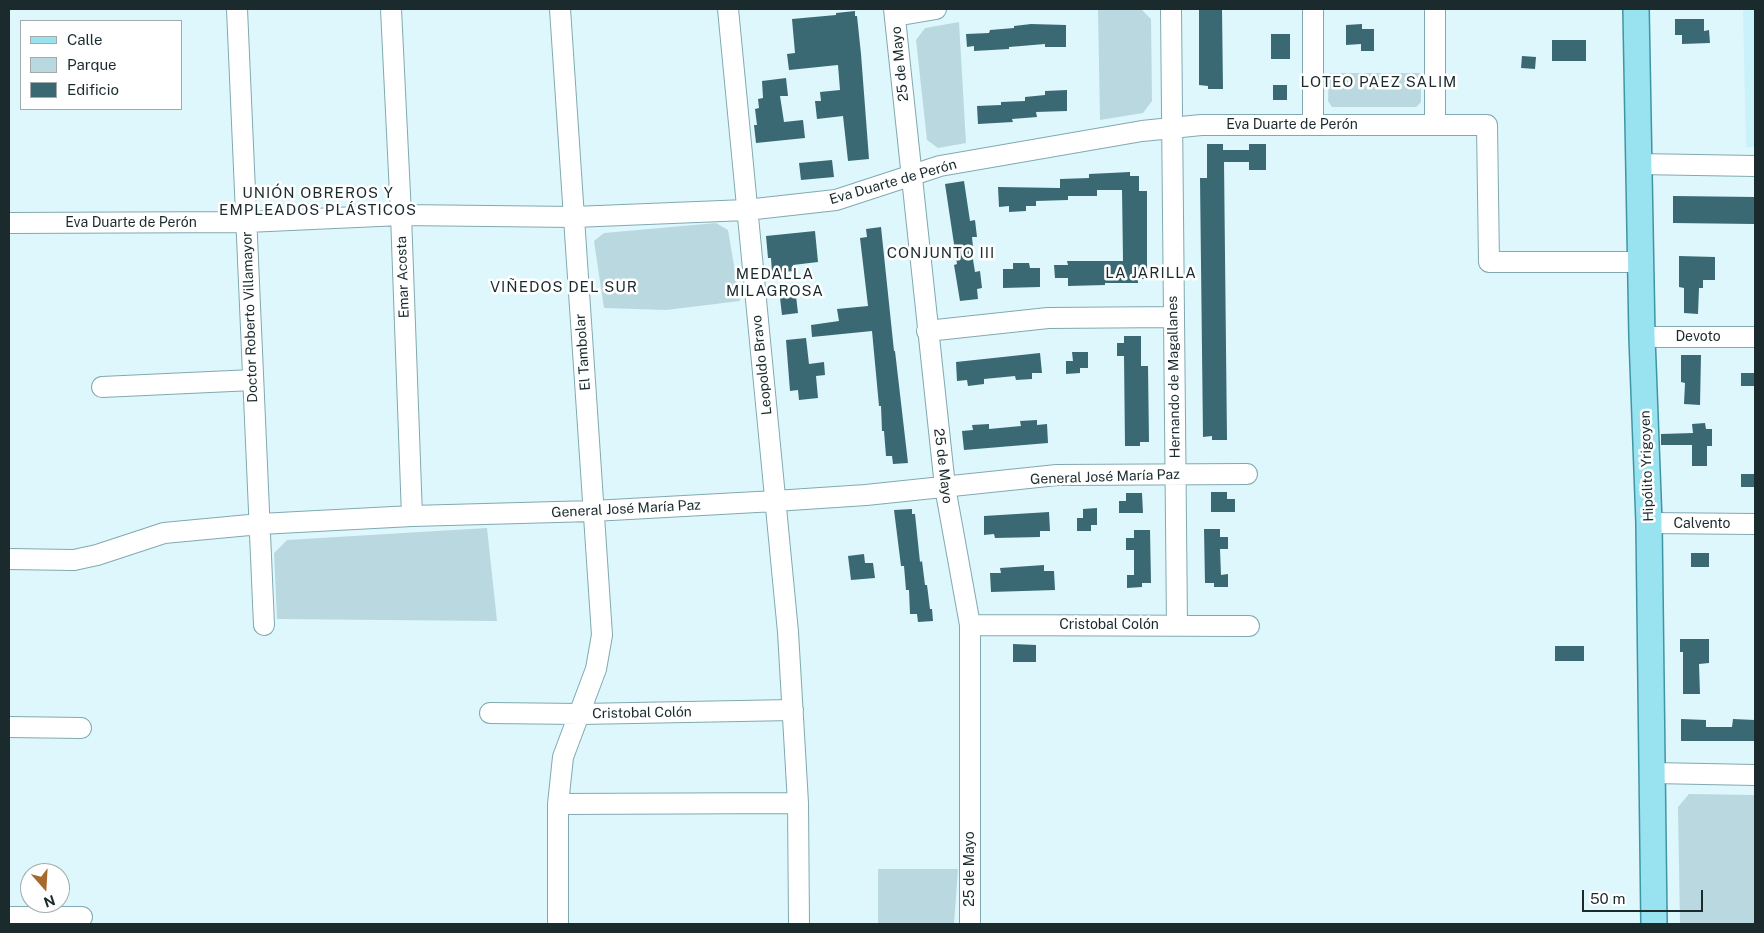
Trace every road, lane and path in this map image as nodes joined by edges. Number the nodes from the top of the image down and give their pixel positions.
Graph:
1 (238, 9) edge
2 (391, 9) edge
3 (560, 9) edge
4 (728, 9) edge
5 (936, 9) edge
6 (1171, 9) edge
7 (1313, 9) edge
8 (1435, 9) edge
9 (1636, 9) edge
10 (895, 12) edge
11 (1313, 125) junction
12 (1435, 125) junction
13 (1172, 128) junction
14 (1638, 164) junction
15 (1755, 166) edge
16 (911, 176) junction
17 (746, 210) junction
18 (401, 215) junction
19 (574, 217) junction
20 (247, 222) junction
21 (9, 223) edge
22 (1640, 262) junction
23 (1174, 317) junction
24 (927, 331) junction
25 (1642, 337) junction
26 (1755, 338) edge
27 (252, 380) junction
28 (102, 387) dead end
29 (1247, 474) dead end
30 (1175, 475) junction
31 (945, 487) junction
32 (775, 501) junction
33 (593, 511) junction
34 (412, 516) junction
35 (260, 524) junction
36 (1650, 524) junction
37 (1755, 524) edge
38 (9, 558) edge
39 (264, 625) dead end
40 (970, 625) junction
41 (1176, 625) junction
42 (1249, 626) dead end
43 (793, 710) junction
44 (490, 713) dead end
45 (580, 714) junction
46 (9, 727) edge
47 (81, 728) dead end
48 (1653, 773) junction
49 (1755, 775) edge
50 (798, 803) junction
51 (558, 804) junction
52 (9, 916) edge
53 (82, 917) dead end
54 (558, 924) edge
55 (799, 924) edge
56 (970, 924) edge
57 (1654, 924) edge

1 - 20 street, Doctor Roberto Villamayor
2 - 18 street, Emar Acosta
3 - 19 street, El Tambolar
4 - 17 street, Leopoldo Bravo
5 - 10 street
6 - 13 street, Hernando de Magallanes
7 - 11 street
8 - 12 street
9 - 14 main road, Hipólito Yrigoyen
10 - 16 street, 25 de Mayo
11 - 12 street, Eva Duarte de Perón
11 - 13 street, Eva Duarte de Perón
12 - 22 street, Eva Duarte de Perón
13 - 16 street, Eva Duarte de Perón
13 - 23 street, Hernando de Magallanes
14 - 15 street
14 - 22 main road, Hipólito Yrigoyen
16 - 17 street, Eva Duarte de Perón
16 - 24 street, 25 de Mayo
17 - 19 street, Eva Duarte de Perón
17 - 32 street, Leopoldo Bravo
18 - 19 street, Eva Duarte de Perón
18 - 20 street, Eva Duarte de Perón
18 - 34 street, Emar Acosta
19 - 33 street, El Tambolar
20 - 21 street, Eva Duarte de Perón
20 - 27 street, Doctor Roberto Villamayor
22 - 25 main road, Hipólito Yrigoyen
23 - 24 street
23 - 30 street, Hernando de Magallanes
24 - 31 street, 25 de Mayo
25 - 26 street, Devoto
25 - 36 main road, Hipólito Yrigoyen
27 - 28 street
27 - 35 street, Doctor Roberto Villamayor
29 - 30 street, General José María Paz
30 - 31 street, General José María Paz
30 - 41 street, Hernando de Magallanes
31 - 32 street, General José María Paz
31 - 40 street, 25 de Mayo
32 - 33 street, General José María Paz
32 - 43 street, Leopoldo Bravo
33 - 34 street, General José María Paz
33 - 45 street, El Tambolar
34 - 35 street, General José María Paz
35 - 38 street, General José María Paz
35 - 39 street, Doctor Roberto Villamayor
36 - 37 street, Calvento
36 - 48 main road, Hipólito Yrigoyen
40 - 41 street, Cristobal Colón
40 - 56 street, 25 de Mayo
41 - 42 street, Cristobal Colón
43 - 45 street, Cristobal Colón
43 - 50 street, Leopoldo Bravo
44 - 45 street, Cristobal Colón
45 - 51 street, El Tambolar
46 - 47 street
48 - 49 street
48 - 57 main road, Hipólito Yrigoyen
50 - 51 street
50 - 55 street, Leopoldo Bravo
51 - 54 street, El Tambolar
52 - 53 street

